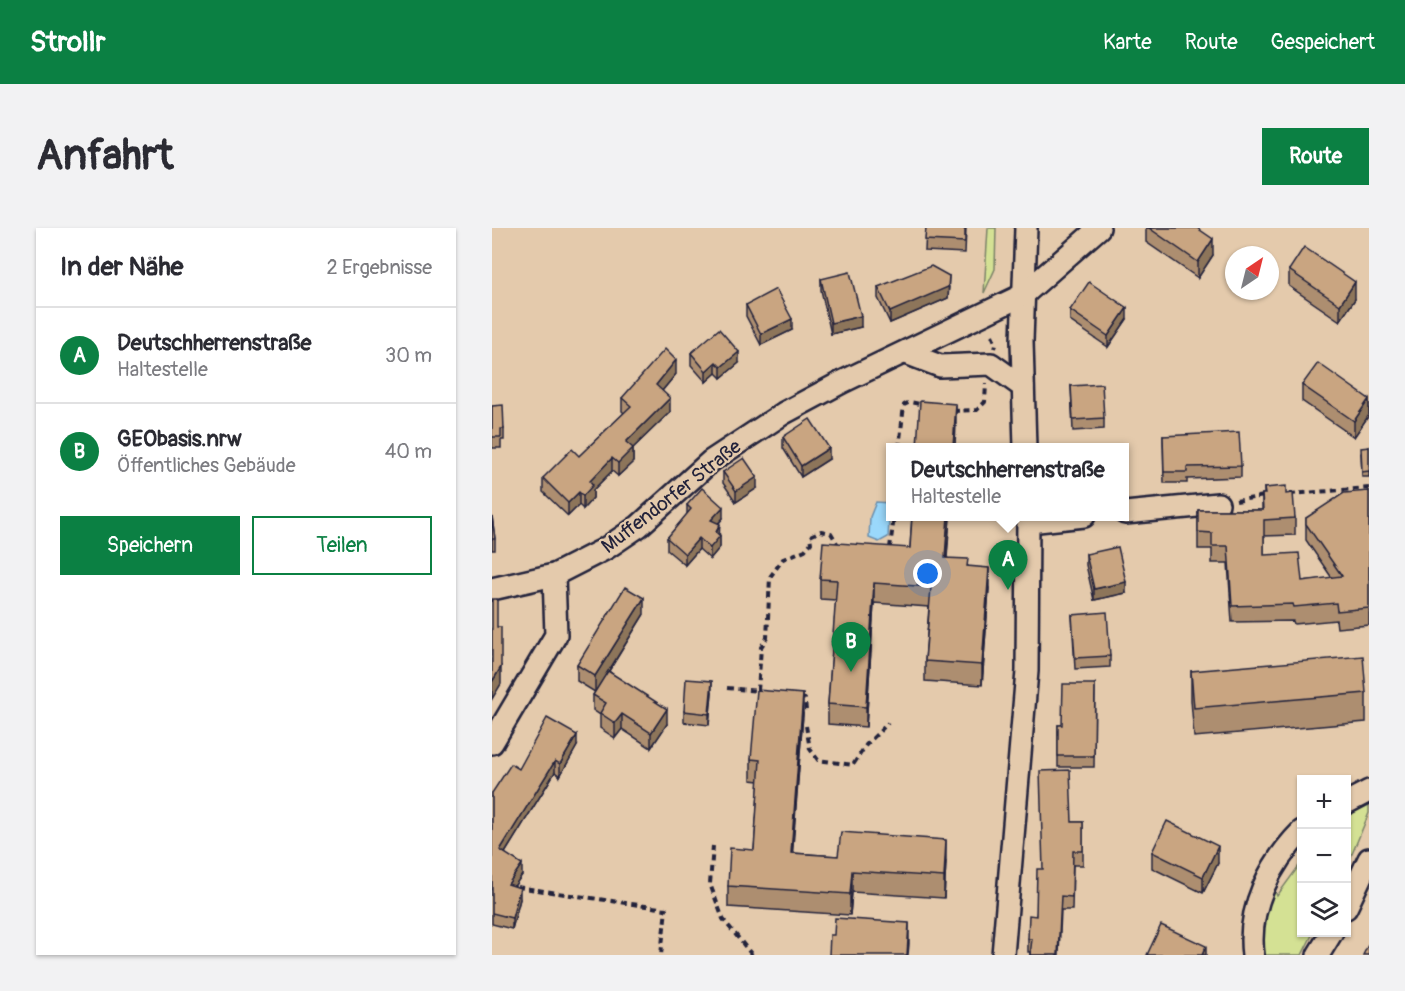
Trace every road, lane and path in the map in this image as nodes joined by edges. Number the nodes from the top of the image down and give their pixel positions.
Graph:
1 (1026, 228) edge
2 (1100, 228) edge
3 (1023, 295) junction
4 (906, 353) junction
5 (987, 376) dead end
6 (1023, 387) junction
7 (932, 407) edge
8 (951, 411) edge
9 (899, 443) edge
10 (1025, 443) edge
11 (1369, 489) edge
12 (1286, 495) edge
13 (1274, 496) edge
14 (1218, 504) joint
15 (1129, 513) edge
16 (893, 521) edge
17 (1028, 521) edge
18 (840, 547) edge
19 (881, 549) edge
20 (554, 575) junction
21 (492, 589) edge
22 (727, 688) dead end
23 (758, 691) junction
24 (769, 693) edge
25 (792, 695) edge
26 (806, 711) dead end
27 (888, 723) dead end
28 (806, 726) dead end
29 (492, 743) edge
30 (1369, 791) edge
31 (1351, 801) edge
32 (1297, 837) edge
33 (713, 846) dead end
34 (1369, 859) edge
35 (515, 887) edge
36 (1351, 899) edge
37 (1329, 937) edge
38 (661, 955) edge
39 (752, 955) edge
40 (1003, 955) edge
41 (1253, 955) edge
42 (1318, 955) edge

1 - 3 street
2 - 3 street, Muffendorfer Straße
3 - 4 street, Muffendorfer Straße
3 - 6 street
4 - 6 street
4 - 20 street, Muffendorfer Straße
5 - 8 path
6 - 10 street
7 - 9 path
11 - 12 path
13 - 14 path
14 - 15 street
16 - 19 path
17 - 40 street
18 - 23 path
20 - 21 street, Muffendorfer Straße
20 - 29 street
22 - 23 path
23 - 24 path
25 - 26 path
27 - 28 path
30 - 31 street
32 - 41 street
33 - 39 path
34 - 36 street
35 - 38 path
37 - 42 street

